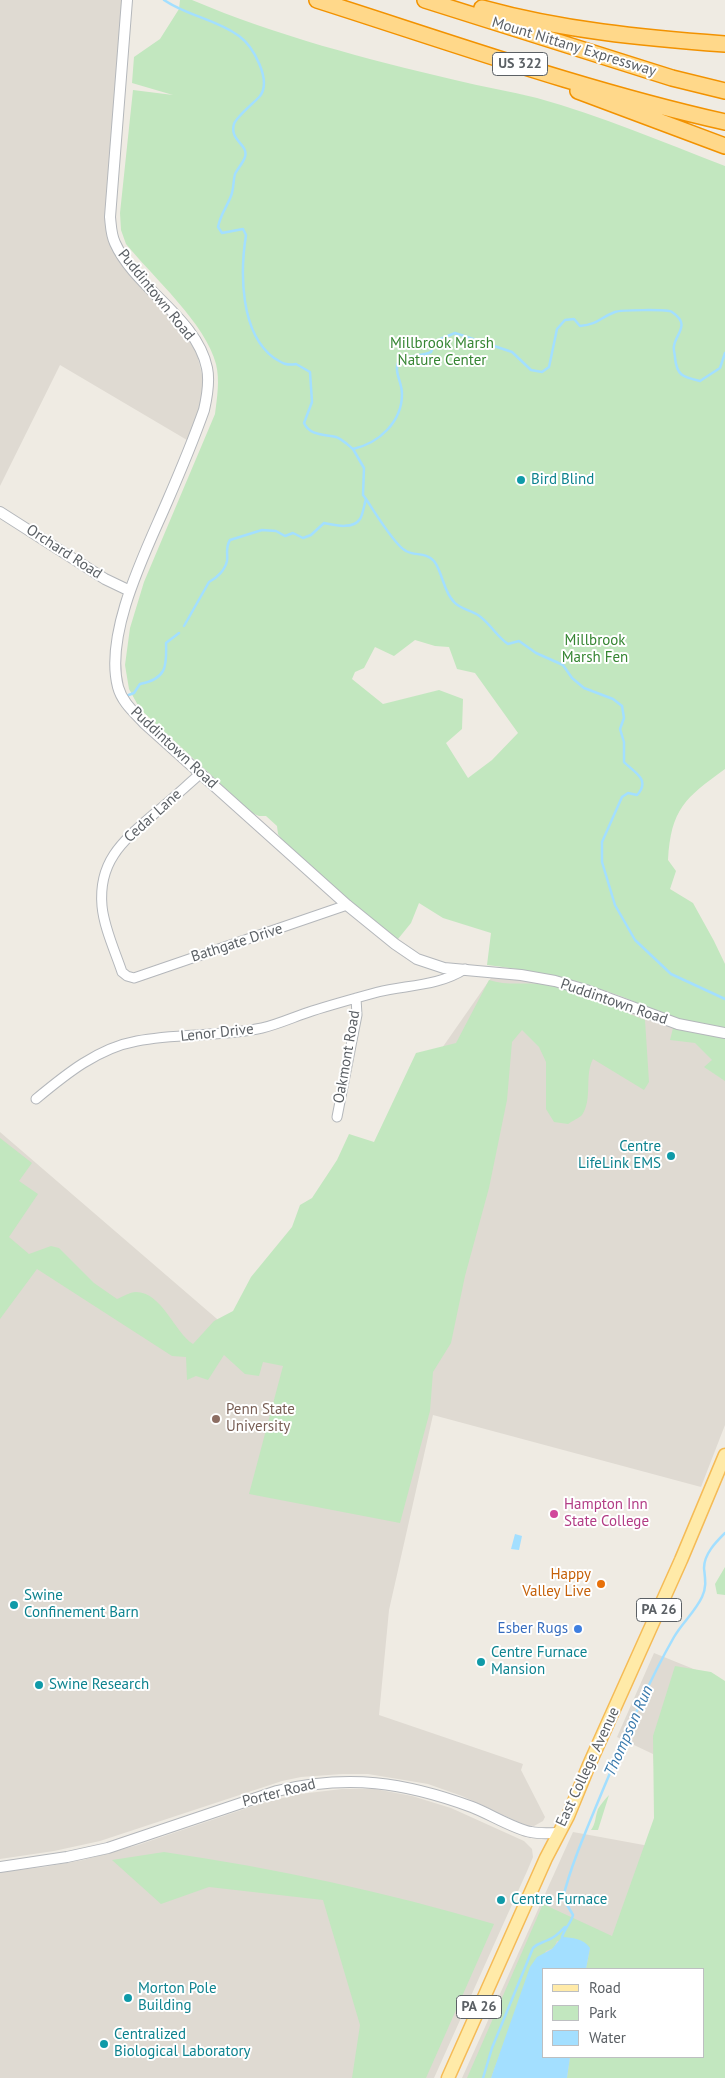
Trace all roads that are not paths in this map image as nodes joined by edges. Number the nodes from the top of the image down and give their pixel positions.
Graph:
1 (127, 0) edge
2 (317, 0) edge
3 (424, 0) edge
4 (454, 0) edge
5 (370, 17) junction
6 (725, 44) edge
7 (725, 91) edge
8 (725, 122) edge
9 (725, 146) edge
10 (0, 512) edge
11 (130, 591) junction
12 (200, 774) junction
13 (347, 905) junction
14 (465, 969) junction
15 (127, 976) joint
16 (356, 998) junction
17 (725, 1033) edge
18 (36, 1099) dead end
19 (337, 1117) dead end
20 (725, 1455) edge
21 (558, 1833) junction
22 (0, 1867) edge
23 (448, 2078) edge

1 - 11 street, Puddintown Road
2 - 5 highway, Mount Nittany Expressway / US 322
3 - 7 highway, Mount Nittany Expressway / US 322
4 - 6 highway
5 - 8 highway, Mount Nittany Expressway / US 322
5 - 9 highway
10 - 11 street, Orchard Road
11 - 12 street, Puddintown Road
12 - 13 street, Puddintown Road
12 - 15 street, Cedar Lane
13 - 14 street, Puddintown Road
13 - 15 street, Bathgate Drive
14 - 16 street, Lenor Drive
14 - 17 street, Puddintown Road
16 - 18 street, Lenor Drive
16 - 19 street, Oakmont Road
20 - 21 main road, East College Avenue / PA 26
21 - 22 street, Porter Road
21 - 23 main road, East College Avenue / PA 26

